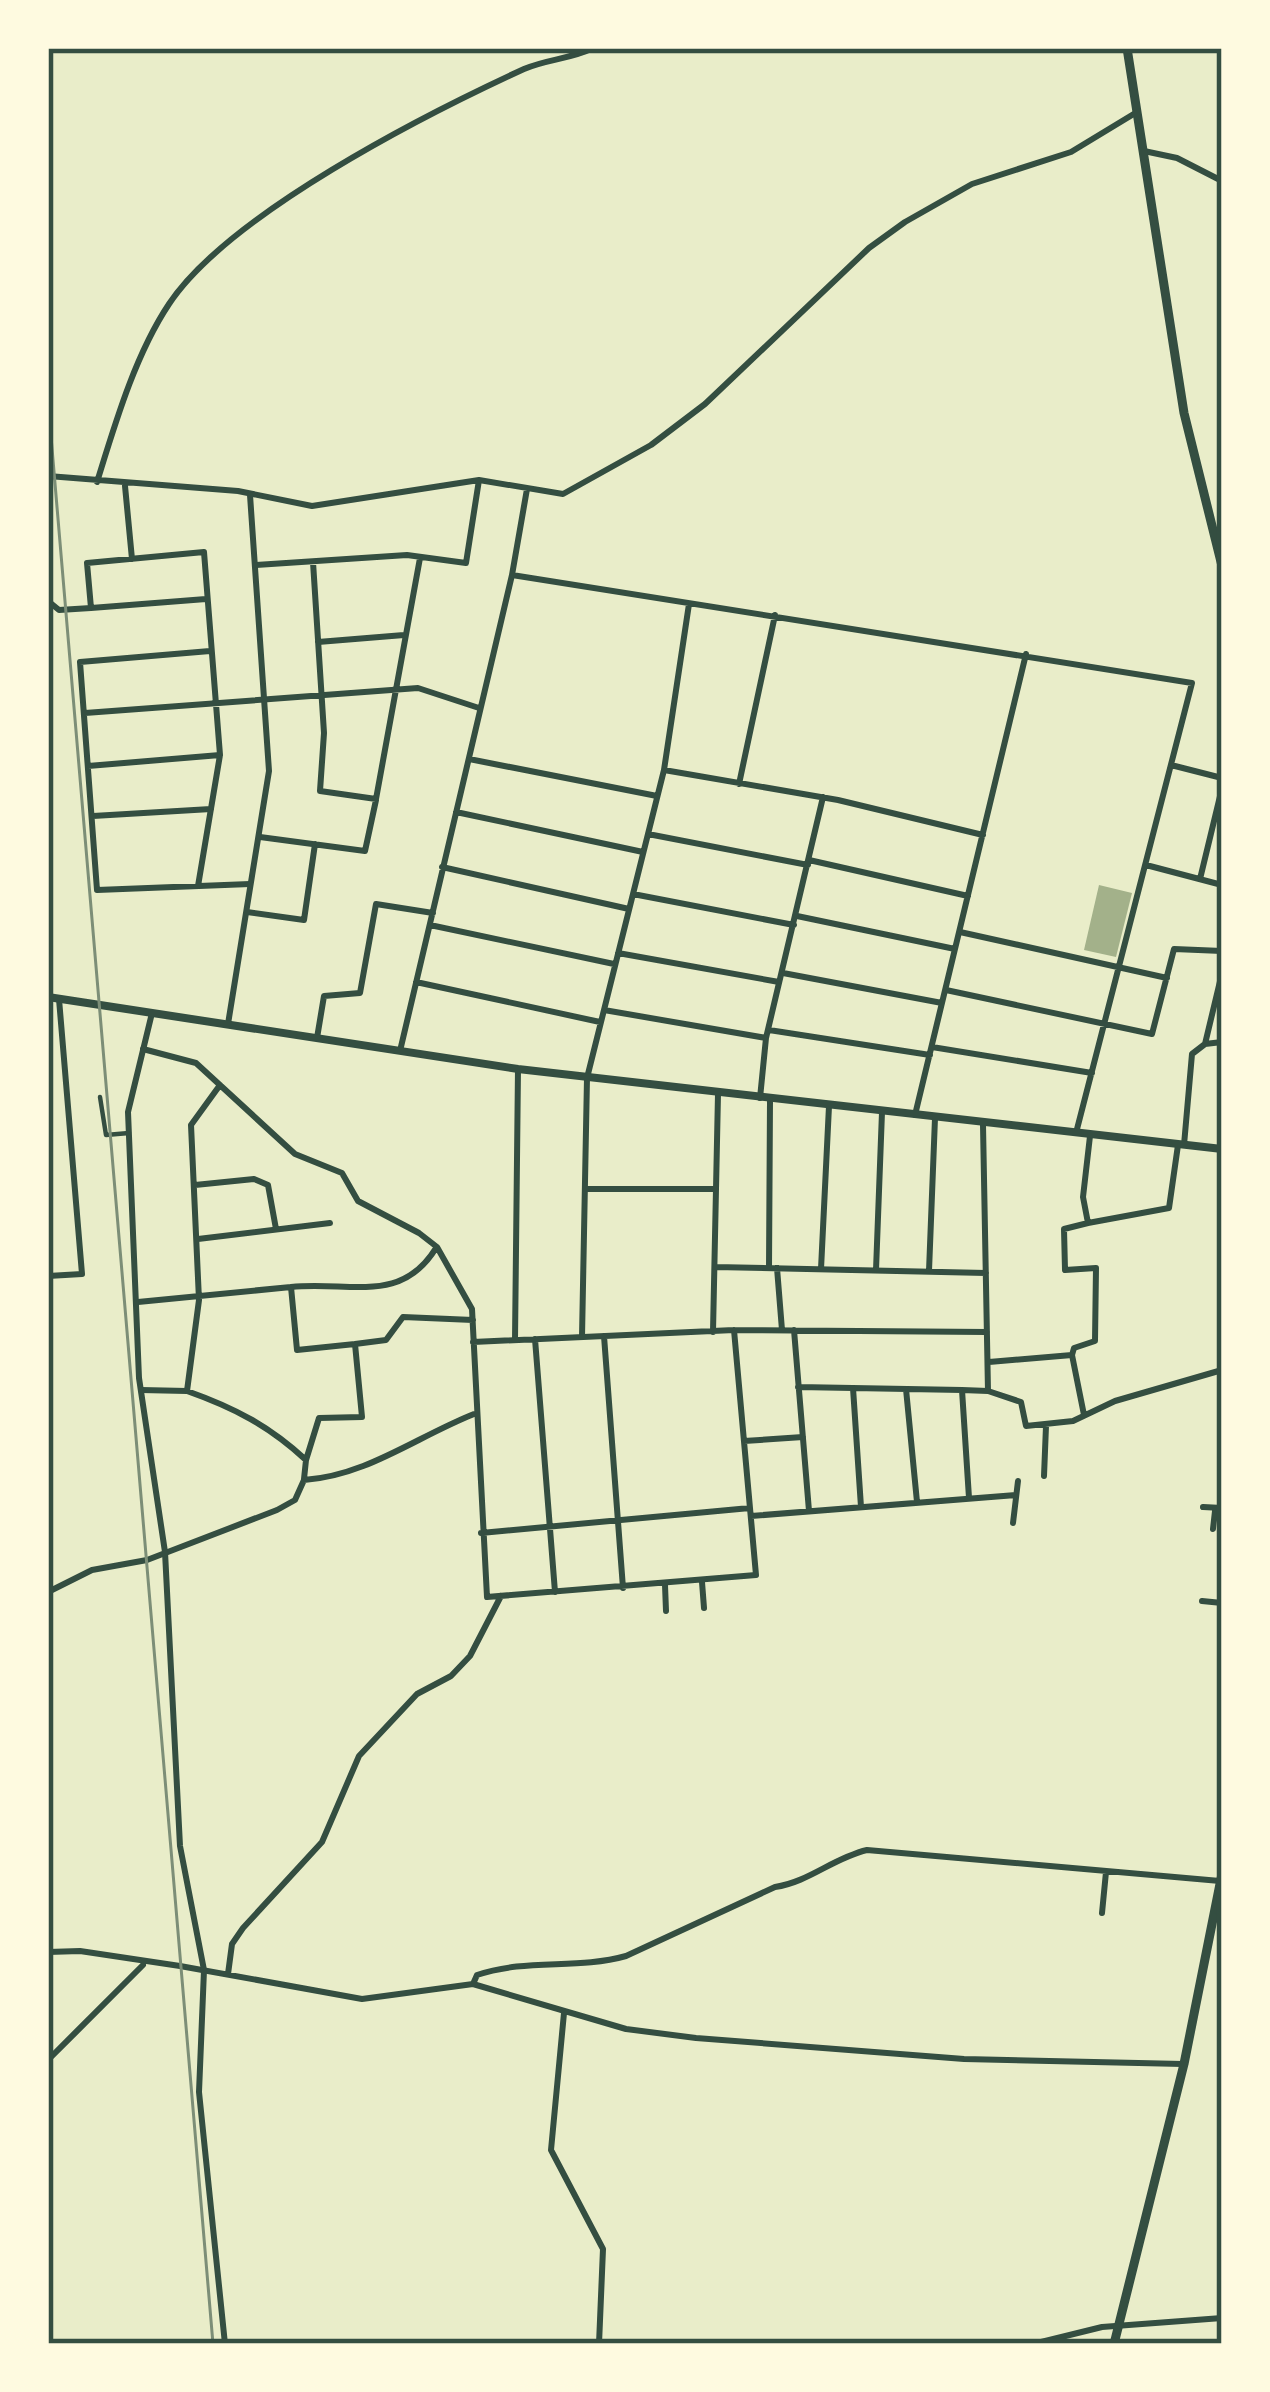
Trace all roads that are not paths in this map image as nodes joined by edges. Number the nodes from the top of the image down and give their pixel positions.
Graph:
1 (593, 48) edge
2 (1127, 48) edge
3 (1137, 112) junction
4 (1144, 151) junction
5 (1222, 181) edge
6 (48, 476) edge
7 (478, 480) junction
8 (98, 482) junction
9 (125, 486) junction
10 (527, 489) junction
11 (250, 495) junction
12 (420, 558) junction
13 (132, 559) junction
14 (313, 562) junction
15 (256, 565) junction
16 (1222, 566) edge
17 (512, 575) junction
18 (206, 599) junction
19 (48, 601) edge
20 (689, 604) junction
21 (92, 608) junction
22 (775, 615) junction
23 (404, 634) junction
24 (318, 642) junction
25 (210, 651) junction
26 (1026, 654) junction
27 (394, 690) junction
28 (322, 696) junction
29 (266, 700) junction
30 (215, 704) junction
31 (479, 708) junction
32 (84, 713) junction
33 (220, 755) junction
34 (469, 759) junction
35 (1172, 765) junction
36 (88, 766) junction
37 (664, 770) junction
38 (1222, 778) edge
39 (739, 784) junction
40 (1222, 788) edge
41 (657, 796) junction
42 (823, 797) junction
43 (376, 799) junction
44 (212, 808) junction
45 (456, 812) junction
46 (93, 816) junction
47 (648, 834) junction
48 (982, 835) junction
49 (260, 837) junction
50 (315, 844) junction
51 (643, 852) junction
52 (809, 863) junction
53 (1146, 866) junction
54 (442, 867) junction
55 (1200, 879) junction
56 (250, 884) junction
57 (1222, 885) edge
58 (198, 886) junction
59 (633, 894) junction
60 (968, 896) junction
61 (629, 909) junction
62 (247, 912) junction
63 (433, 913) junction
64 (796, 921) junction
65 (430, 925) junction
66 (960, 932) junction
67 (956, 949) junction
68 (1222, 951) edge
69 (618, 953) junction
70 (615, 964) junction
71 (1118, 966) junction
72 (1222, 973) edge
73 (782, 978) junction
74 (1167, 978) junction
75 (416, 982) junction
76 (946, 989) junction
77 (54, 998) edge
78 (942, 1003) junction
79 (604, 1010) junction
80 (152, 1013) junction
81 (601, 1022) junction
82 (1106, 1022) junction
83 (228, 1024) junction
84 (768, 1034) junction
85 (317, 1038) junction
86 (1222, 1042) edge
87 (1205, 1044) junction
88 (143, 1049) junction
89 (400, 1051) junction
90 (931, 1051) junction
91 (518, 1070) junction
92 (1092, 1073) junction
93 (587, 1078) junction
94 (220, 1085) junction
95 (718, 1094) junction
96 (100, 1097) dead end
97 (765, 1099) junction
98 (829, 1106) junction
99 (882, 1112) junction
100 (915, 1115) junction
101 (935, 1118) junction
102 (982, 1125) junction
103 (128, 1133) junction
104 (1075, 1135) junction
105 (1090, 1136) junction
106 (1181, 1145) junction
107 (1222, 1149) edge
108 (195, 1185) junction
109 (586, 1189) junction
110 (716, 1189) junction
111 (330, 1223) dead end
112 (1088, 1223) junction
113 (276, 1228) junction
114 (1064, 1229) junction
115 (1053, 1230) dead end
116 (198, 1239) junction
117 (437, 1247) junction
118 (715, 1267) junction
119 (773, 1268) junction
120 (821, 1269) junction
121 (876, 1270) junction
122 (929, 1272) junction
123 (986, 1273) junction
124 (48, 1276) edge
125 (291, 1287) junction
126 (199, 1296) junction
127 (139, 1302) junction
128 (473, 1320) junction
129 (734, 1330) junction
130 (782, 1330) junction
131 (794, 1330) junction
132 (713, 1331) junction
133 (987, 1332) junction
134 (604, 1336) junction
135 (582, 1337) junction
136 (535, 1339) junction
137 (515, 1340) junction
138 (472, 1342) junction
139 (355, 1344) junction
140 (1072, 1355) junction
141 (989, 1363) junction
142 (1222, 1370) edge
143 (798, 1387) junction
144 (853, 1388) junction
145 (907, 1389) junction
146 (141, 1390) junction
147 (962, 1390) junction
148 (188, 1391) junction
149 (988, 1391) junction
150 (474, 1414) junction
151 (1084, 1415) junction
152 (1046, 1426) junction
153 (802, 1437) junction
154 (744, 1441) junction
155 (306, 1460) junction
156 (1044, 1476) dead end
157 (304, 1480) junction
158 (1018, 1481) dead end
159 (1016, 1495) junction
160 (969, 1498) junction
161 (916, 1502) junction
162 (861, 1507) junction
163 (1203, 1507) dead end
164 (1218, 1509) edge
165 (809, 1511) junction
166 (750, 1512) junction
167 (618, 1521) junction
168 (1013, 1523) dead end
169 (550, 1527) junction
170 (1213, 1529) dead end
171 (482, 1533) junction
172 (165, 1552) junction
173 (702, 1580) junction
174 (665, 1585) junction
175 (623, 1588) junction
176 (48, 1592) edge
177 (555, 1592) junction
178 (501, 1596) junction
179 (1202, 1601) dead end
180 (1222, 1603) edge
181 (704, 1608) dead end
182 (666, 1611) dead end
183 (1106, 1872) junction
184 (1221, 1877) edge
185 (1102, 1913) dead end
186 (48, 1952) edge
187 (145, 1963) junction
188 (203, 1970) junction
189 (228, 1974) junction
190 (473, 1984) junction
191 (564, 2013) junction
192 (48, 2060) edge
193 (1184, 2064) junction
194 (1222, 2318) edge
195 (1117, 2327) junction
196 (225, 2344) edge
197 (599, 2344) edge
198 (1033, 2344) edge
199 (1114, 2344) edge

1 - 8 street
2 - 3 highway
3 - 4 highway
3 - 10 street
4 - 5 street
4 - 16 highway
6 - 8 street
7 - 10 street
7 - 11 street
7 - 12 street
8 - 9 street
9 - 11 street
9 - 13 street
10 - 17 street
11 - 15 street
12 - 14 street
12 - 23 street
13 - 18 street
13 - 21 street
14 - 15 street
14 - 24 street
15 - 29 street
17 - 20 street
17 - 31 street
18 - 21 street
18 - 25 street
19 - 21 street
20 - 22 street
20 - 37 street
22 - 26 street
22 - 39 street
23 - 24 street
23 - 27 street
24 - 28 street
25 - 30 street
25 - 32 street
26 - 35 street
26 - 48 street
27 - 28 street
27 - 31 street
27 - 43 street
28 - 29 street
28 - 43 street
29 - 30 street
29 - 49 street
30 - 32 street
30 - 33 street
31 - 34 street
32 - 36 street
33 - 36 street
33 - 44 street
34 - 41 street
34 - 45 street
35 - 38 street
35 - 53 street
36 - 46 street
37 - 39 street
37 - 41 street
39 - 42 street
40 - 55 street
41 - 47 street
42 - 48 street
42 - 52 street
43 - 50 street
44 - 46 street
44 - 58 street
45 - 51 street
45 - 54 street
46 - 58 street
47 - 51 street
47 - 52 street
48 - 60 street
49 - 50 street
49 - 56 street
50 - 62 street
51 - 59 street
52 - 60 street
52 - 64 street
53 - 55 street
53 - 71 street
54 - 61 street
54 - 63 street
55 - 57 street
56 - 58 street
56 - 62 street
59 - 61 street
59 - 64 street
60 - 66 street
61 - 69 street
62 - 83 street
63 - 65 street
63 - 85 street
64 - 67 street
64 - 73 street
65 - 70 street
65 - 75 street
66 - 67 street
66 - 71 street
67 - 76 street
68 - 74 street
69 - 70 street
69 - 73 street
70 - 79 street
71 - 74 street
71 - 82 street
72 - 87 street
73 - 78 street
73 - 84 street
74 - 82 street
75 - 81 street
75 - 89 street
76 - 78 street
76 - 82 street
77 - 80 main road
77 - 124 street
78 - 90 street
79 - 81 street
79 - 84 street
80 - 83 main road
80 - 88 street
81 - 93 street
82 - 92 street
83 - 85 main road
84 - 90 street
84 - 97 street
85 - 89 main road
86 - 87 street
87 - 106 street
88 - 94 street
88 - 103 street
89 - 91 main road
90 - 92 street
90 - 100 street
91 - 93 main road
91 - 137 street
92 - 104 street
93 - 95 main road
93 - 109 street
94 - 108 street
94 - 117 street
95 - 97 main road
95 - 110 street
96 - 103 street
97 - 98 main road
97 - 119 street
98 - 99 main road
98 - 120 street
99 - 100 main road
99 - 121 street
100 - 101 main road
101 - 102 main road
101 - 122 street
102 - 104 main road
102 - 123 street
103 - 127 street
104 - 105 main road
105 - 106 main road
105 - 112 street
106 - 107 main road
106 - 112 street
108 - 113 street
108 - 116 street
109 - 110 street
109 - 135 street
110 - 118 street
111 - 113 street
112 - 114 street
113 - 116 street
114 - 115 street
114 - 140 street
116 - 126 street
117 - 125 street
117 - 128 street
118 - 119 street
118 - 132 street
119 - 120 street
119 - 130 street
120 - 121 street
121 - 122 street
122 - 123 street
123 - 133 street
125 - 126 street
125 - 139 street
126 - 127 street
126 - 148 street
127 - 146 street
128 - 138 street
128 - 139 street
129 - 130 street
129 - 132 street
129 - 154 street
130 - 131 street
131 - 133 street
131 - 143 street
132 - 134 street
133 - 141 street
134 - 135 street
134 - 167 street
135 - 136 street
136 - 137 street
136 - 169 street
137 - 138 street
138 - 150 street
139 - 155 street
140 - 141 street
140 - 151 street
141 - 149 street
142 - 151 street
143 - 144 street
143 - 153 street
144 - 145 street
144 - 162 street
145 - 147 street
145 - 161 street
146 - 148 street
146 - 172 street
147 - 149 street
147 - 160 street
148 - 155 street
149 - 152 street
150 - 157 street
150 - 171 street
151 - 152 street
152 - 156 street
153 - 154 street
153 - 165 street
154 - 166 street
155 - 157 street
157 - 172 street
158 - 159 street
159 - 160 street
159 - 168 street
160 - 161 street
161 - 162 street
162 - 165 street
163 - 164 street
164 - 170 street
165 - 166 street
166 - 167 street
166 - 173 street
167 - 169 street
167 - 175 street
169 - 171 street
169 - 177 street
171 - 178 street
172 - 176 street
172 - 188 street
173 - 174 street
173 - 181 street
174 - 175 street
174 - 182 street
175 - 177 street
177 - 178 street
178 - 189 street
179 - 180 street
183 - 184 street
183 - 185 street
183 - 190 street
184 - 193 highway
186 - 187 street
187 - 188 street
187 - 192 street
188 - 189 street
188 - 196 street
189 - 190 street
190 - 191 street
191 - 193 street
191 - 197 street
193 - 195 highway
194 - 195 street
195 - 198 street
195 - 199 highway

